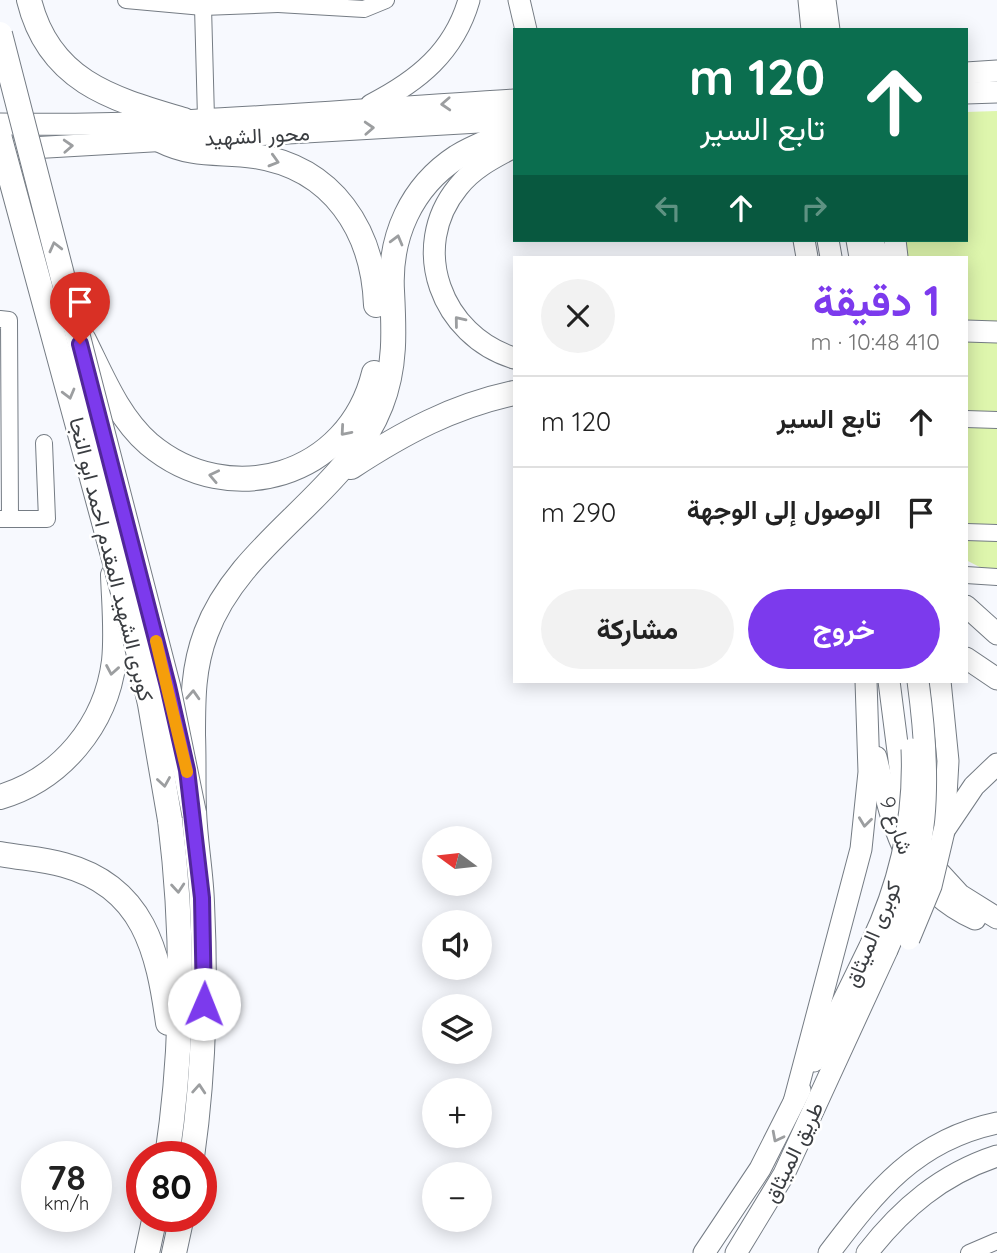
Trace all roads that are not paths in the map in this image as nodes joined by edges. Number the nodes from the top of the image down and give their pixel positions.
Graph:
1 (29, 0) edge
2 (126, 0) edge
3 (386, 0) edge
4 (469, 0) edge
5 (519, 0) edge
6 (813, 0) edge
7 (278, 2) edge
8 (366, 5) edge
9 (203, 7) junction
10 (526, 28) edge
11 (812, 28) edge
12 (828, 28) edge
13 (0, 34) edge
14 (997, 71) edge
15 (968, 86) edge
16 (997, 92) edge
17 (997, 99) edge
18 (513, 100) edge
19 (363, 109) junction
20 (195, 119) junction
21 (513, 120) edge
22 (0, 124) edge
23 (513, 131) edge
24 (0, 139) edge
25 (159, 140) junction
26 (513, 148) edge
27 (0, 150) edge
28 (73, 318) junction
29 (0, 319) edge
30 (968, 331) edge
31 (997, 332) edge
32 (513, 358) edge
33 (513, 393) edge
34 (968, 419) edge
35 (997, 420) edge
36 (44, 443) dead end
37 (324, 485) junction
38 (5, 519) edge
39 (968, 532) edge
40 (997, 533) edge
41 (113, 554) junction
42 (968, 575) edge
43 (997, 577) edge
44 (968, 608) edge
45 (997, 634) edge
46 (968, 659) edge
47 (997, 678) edge
48 (866, 683) edge
49 (889, 683) edge
50 (903, 683) edge
51 (918, 683) edge
52 (940, 683) edge
53 (867, 721) junction
54 (997, 764) edge
55 (0, 797) edge
56 (182, 816) junction
57 (944, 831) junction
58 (0, 854) edge
59 (997, 918) edge
60 (997, 928) edge
61 (879, 947) junction
62 (843, 1046) junction
63 (176, 1082) junction
64 (794, 1102) junction
65 (997, 1123) edge
66 (169, 1141) edge
67 (194, 1141) edge
68 (997, 1156) edge
69 (760, 1169) joint
70 (152, 1232) edge
71 (179, 1232) edge
72 (997, 1241) edge
73 (147, 1253) edge
74 (174, 1253) edge
75 (704, 1253) edge
76 (736, 1253) edge
77 (829, 1253) edge
78 (867, 1253) edge
79 (970, 1253) edge

1 - 20 highway
2 - 9 street
3 - 8 street
4 - 19 main road
5 - 10 main road
6 - 11 main road
6 - 12 main road
7 - 8 street
7 - 9 street
9 - 20 street
28 -> 13 highway, كوبرى الشهيد المقدم احمد ابو النجا, bridge
14 - 15 main road
15 - 16 main road
15 - 17 main road
18 -> 19 main road, محور الشهيد
19 - 20 main road, محور الشهيد
20 - 22 main road, محور الشهيد
25 -> 21 main road, محور الشهيد
37 -> 23 highway
24 -> 41 highway, كوبرى الشهيد المقدم احمد ابو النجا, bridge
27 -> 25 main road, محور الشهيد
25 -> 28 highway, bridge
32 -> 26 main road
28 - 56 highway, كوبرى الشهيد المقدم احمد ابو النجا, bridge
29 - 38 street
30 - 31 main road
33 - 37 highway
34 - 35 street
36 - 38 street
56 -> 37 highway
39 - 40 street
41 -> 55 highway, bridge
41 -> 56 highway, كوبرى الشهيد المقدم احمد ابو النجا, bridge
42 - 43 street
44 - 45 main road
46 - 47 main road
48 - 53 main road
49 - 59 main road
50 - 61 main road, كوبرى الميثاق, bridge
51 - 61 main road, كوبرى الميثاق, bridge
52 - 57 main road
53 - 60 main road, شارع 9
53 -> 64 main road
54 - 57 main road
56 -> 63 highway
67 -> 56 highway
57 - 62 main road, bridge
58 - 63 highway
61 - 62 main road, كوبرى الميثاق
61 - 64 main road, كوبرى الميثاق
62 - 76 main road, طريق الميثاق
63 - 66 highway
64 -> 69 main road, كوبرى الميثاق
65 - 77 main road
68 - 78 main road
69 - 75 main road, طريق الميثاق
70 - 73 highway
71 - 74 highway
72 - 79 street

